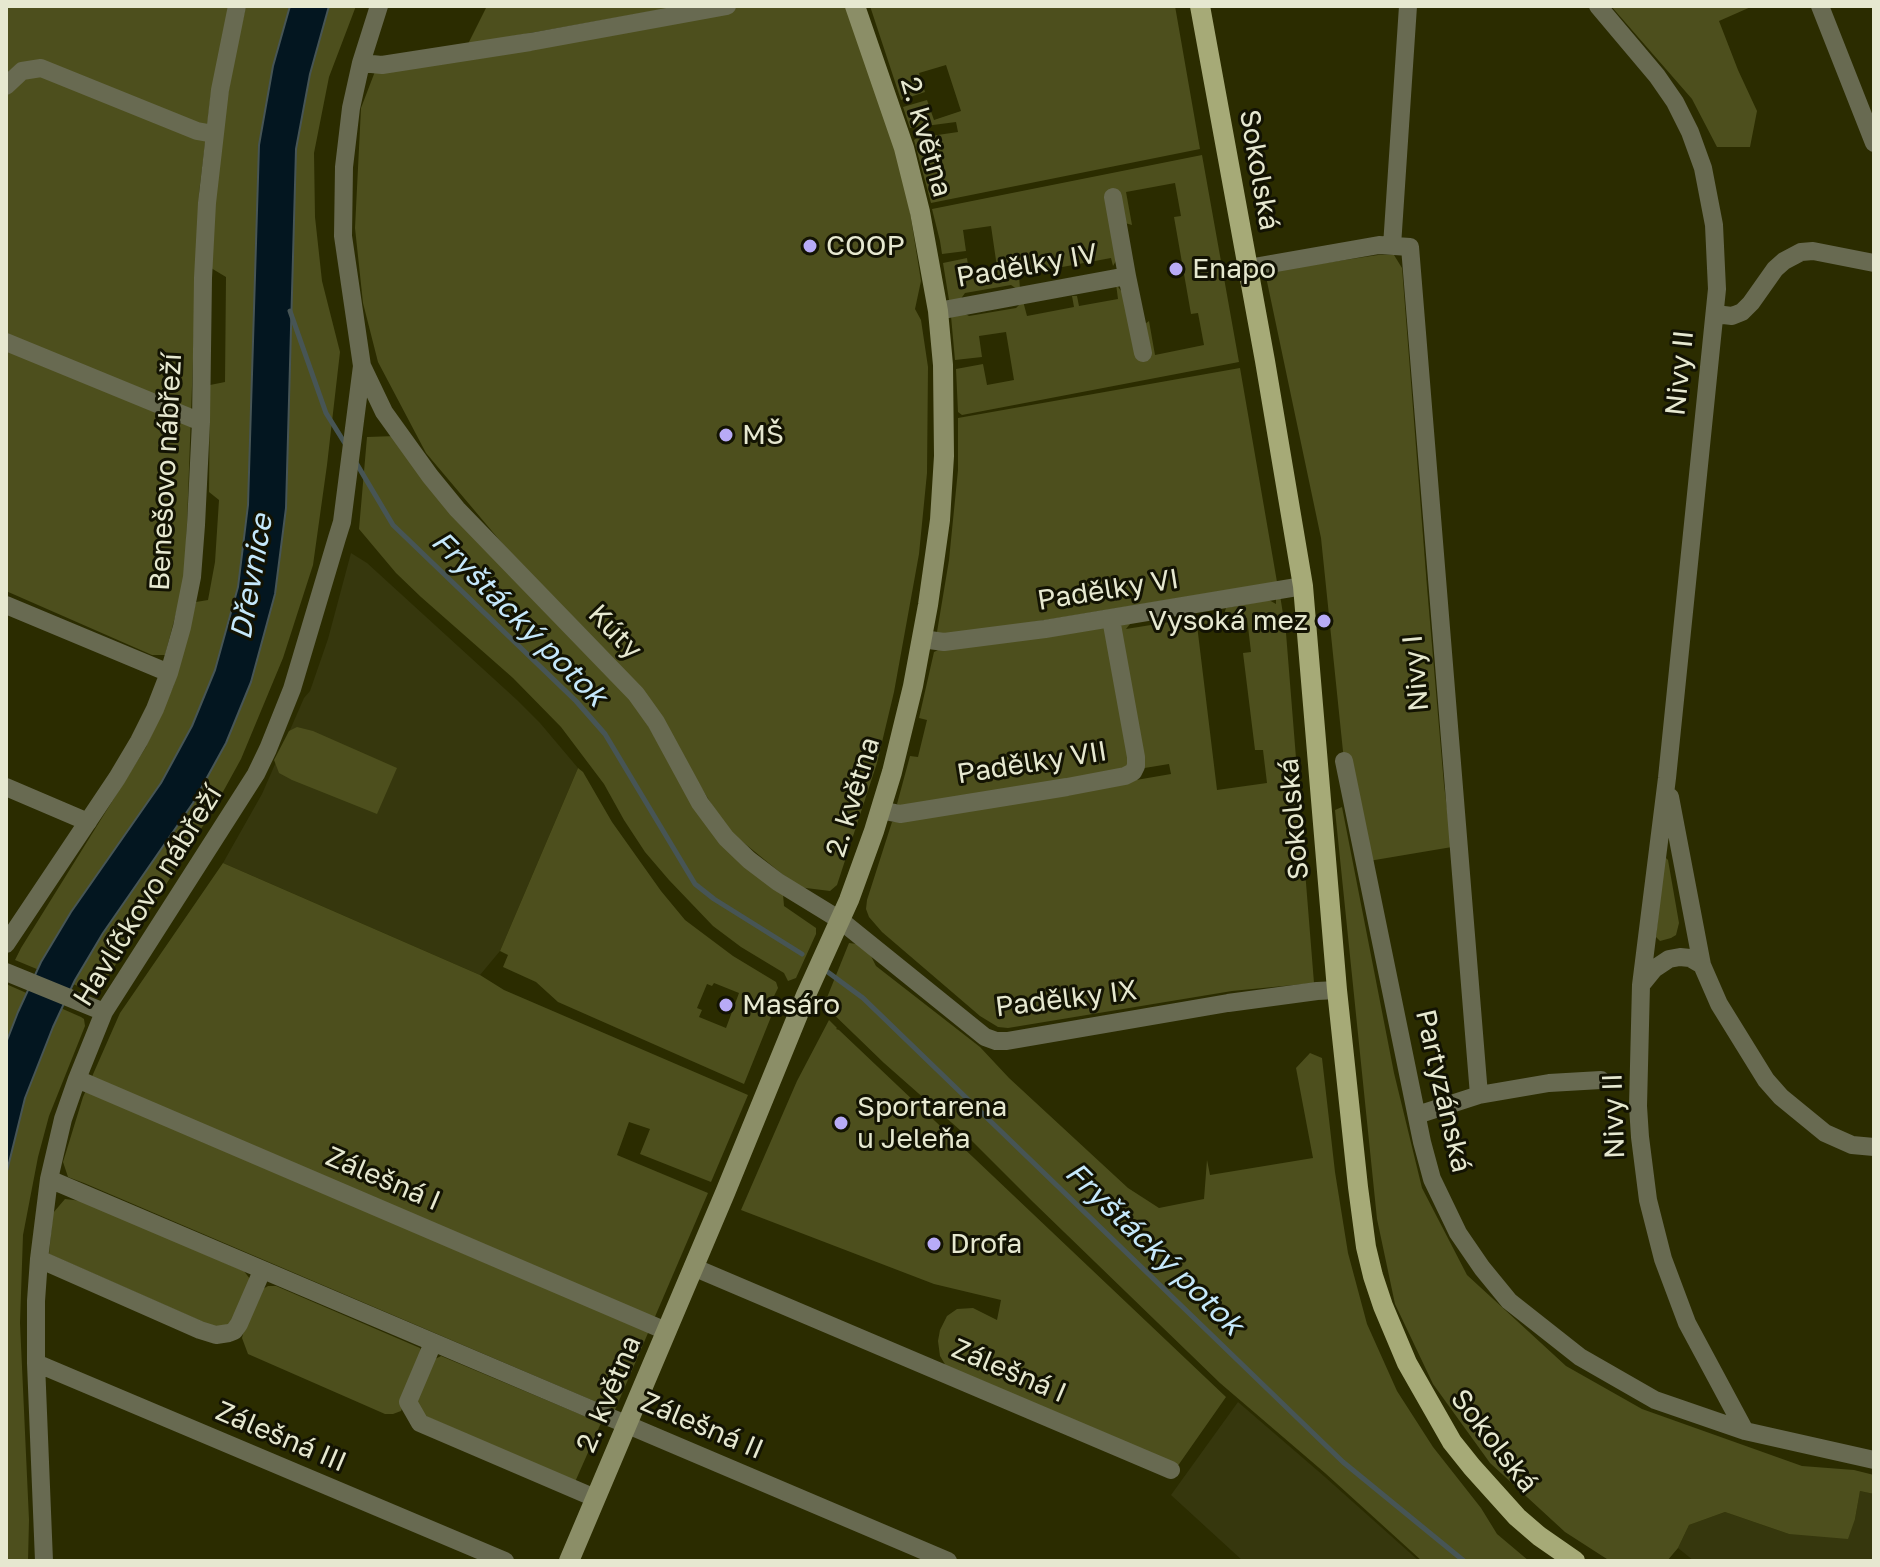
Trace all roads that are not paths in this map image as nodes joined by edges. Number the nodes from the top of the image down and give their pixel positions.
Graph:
1 (237, 6) edge
2 (379, 6) edge
3 (727, 6) edge
4 (855, 6) edge
5 (1200, 6) edge
6 (1408, 6) edge
7 (1598, 6) edge
8 (1820, 6) edge
9 (361, 63) junction
10 (6, 86) edge
11 (214, 134) junction
12 (1874, 143) edge
13 (1113, 197) dead end
14 (1401, 246) junction
15 (1872, 260) edge
16 (1248, 268) junction
17 (1127, 276) junction
18 (938, 311) junction
19 (1715, 314) junction
20 (6, 342) edge
21 (1143, 353) dead end
22 (362, 366) junction
23 (201, 422) junction
24 (1303, 586) junction
25 (6, 605) edge
26 (1111, 619) junction
27 (922, 639) junction
28 (169, 673) junction
29 (1344, 761) dead end
30 (1667, 778) junction
31 (6, 787) edge
32 (880, 810) junction
33 (88, 822) junction
34 (840, 920) junction
35 (6, 944) edge
36 (1702, 965) junction
37 (8, 973) edge
38 (1641, 985) junction
39 (1337, 990) junction
40 (98, 1009) junction
41 (77, 1079) junction
42 (1601, 1080) dead end
43 (1479, 1095) junction
44 (1417, 1115) junction
45 (1874, 1147) edge
46 (49, 1179) junction
47 (39, 1259) junction
48 (693, 1267) junction
49 (262, 1271) junction
50 (666, 1331) junction
51 (433, 1343) junction
52 (36, 1363) junction
53 (626, 1424) junction
54 (1745, 1431) junction
55 (1874, 1460) edge
56 (1171, 1470) dead end
57 (595, 1498) junction
58 (47, 1560) edge
59 (505, 1561) edge
60 (569, 1561) edge
61 (948, 1561) edge
62 (1575, 1561) edge

1 - 11 street, Benešovo nábřeží
2 - 9 street
3 - 9 street
4 - 18 street, 2. května
5 - 16 main road, Sokolská
6 - 14 street, Nivy I
7 - 19 street, Nivy II
8 - 12 street
9 - 22 street
10 - 11 street
11 - 23 street, Benešovo nábřeží
13 - 17 street, Padělky IV
14 - 16 street
14 - 43 street, Nivy I
15 - 19 street
16 - 24 main road, Sokolská
17 - 18 street, Padělky IV
17 - 21 street, Padělky IV
18 - 27 street, 2. května
19 - 30 street, Nivy II
20 - 23 street
22 - 34 street, Kúty
22 - 40 street, Havlíčkovo nábřeží
23 - 28 street, Benešovo nábřeží
24 - 26 street, Padělky VI
24 - 39 main road, Sokolská
25 - 28 street
26 - 27 street, Padělky VI
26 - 32 street, Padělky VII
27 - 32 street, 2. května
28 - 33 street, Benešovo nábřeží
29 - 44 street, Partyzánská
30 - 36 street, Nivy II
30 - 38 street, Nivy II
31 - 33 street
32 - 34 street, 2. května
33 - 35 street, Benešovo nábřeží
34 - 39 street, Padělky IX
34 - 48 street, 2. května
36 - 38 street
36 - 45 street, Nivy II
37 - 40 street
38 - 54 street, Nivy II
39 - 62 main road, Sokolská
40 - 41 street, Havlíčkovo nábřeží
41 - 46 street, Havlíčkovo nábřeží
41 - 50 street, Zálešná I
42 - 43 street
43 - 44 street
44 - 54 street, Partyzánská
46 - 47 street, Havlíčkovo nábřeží
46 - 49 street, Zálešná II
47 - 49 street
47 - 52 street, Havlíčkovo nábřeží
48 - 50 street, 2. května
48 - 56 street, Zálešná I
49 - 51 street, Zálešná II
50 - 53 street, 2. května
51 - 53 street, Zálešná II
51 - 57 street
52 - 58 street, Havlíčkovo nábřeží
52 - 59 street, Zálešná III
53 - 57 street, 2. května
53 - 61 street, Zálešná II
54 - 55 street, Partyzánská
57 - 60 street, 2. května

